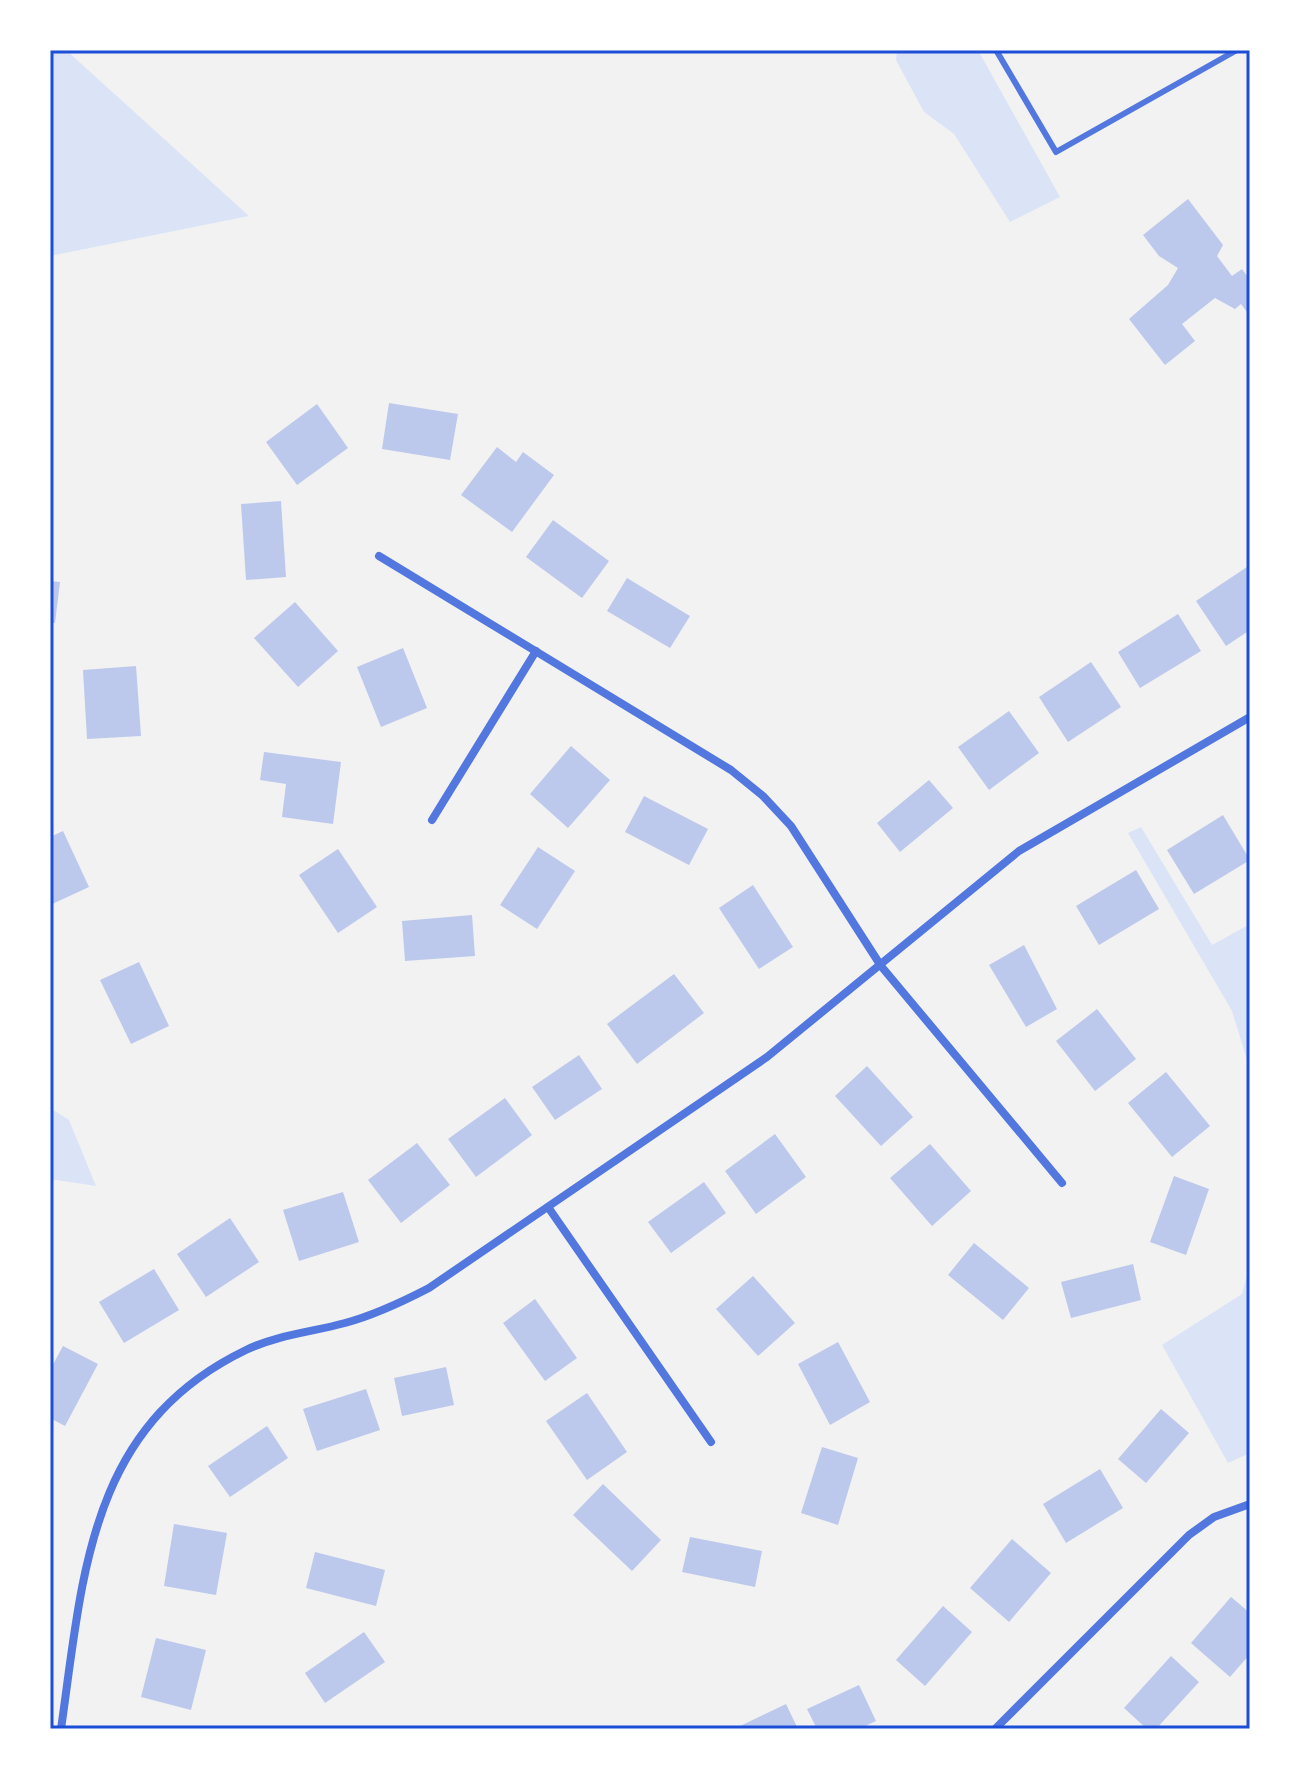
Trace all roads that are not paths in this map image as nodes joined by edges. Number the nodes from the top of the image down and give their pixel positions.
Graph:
1 (996, 50) edge
2 (1237, 50) edge
3 (379, 556) dead end
4 (536, 651) junction
5 (1250, 717) edge
6 (432, 820) dead end
7 (881, 966) junction
8 (1062, 1183) dead end
9 (548, 1207) junction
10 (711, 1442) dead end
11 (1250, 1504) edge
12 (61, 1729) edge
13 (995, 1729) edge

1 - 2 lane
3 - 4 street
4 - 6 street
4 - 7 street
5 - 7 street
7 - 8 street
7 - 9 street
9 - 10 street
9 - 12 street
11 - 13 street

